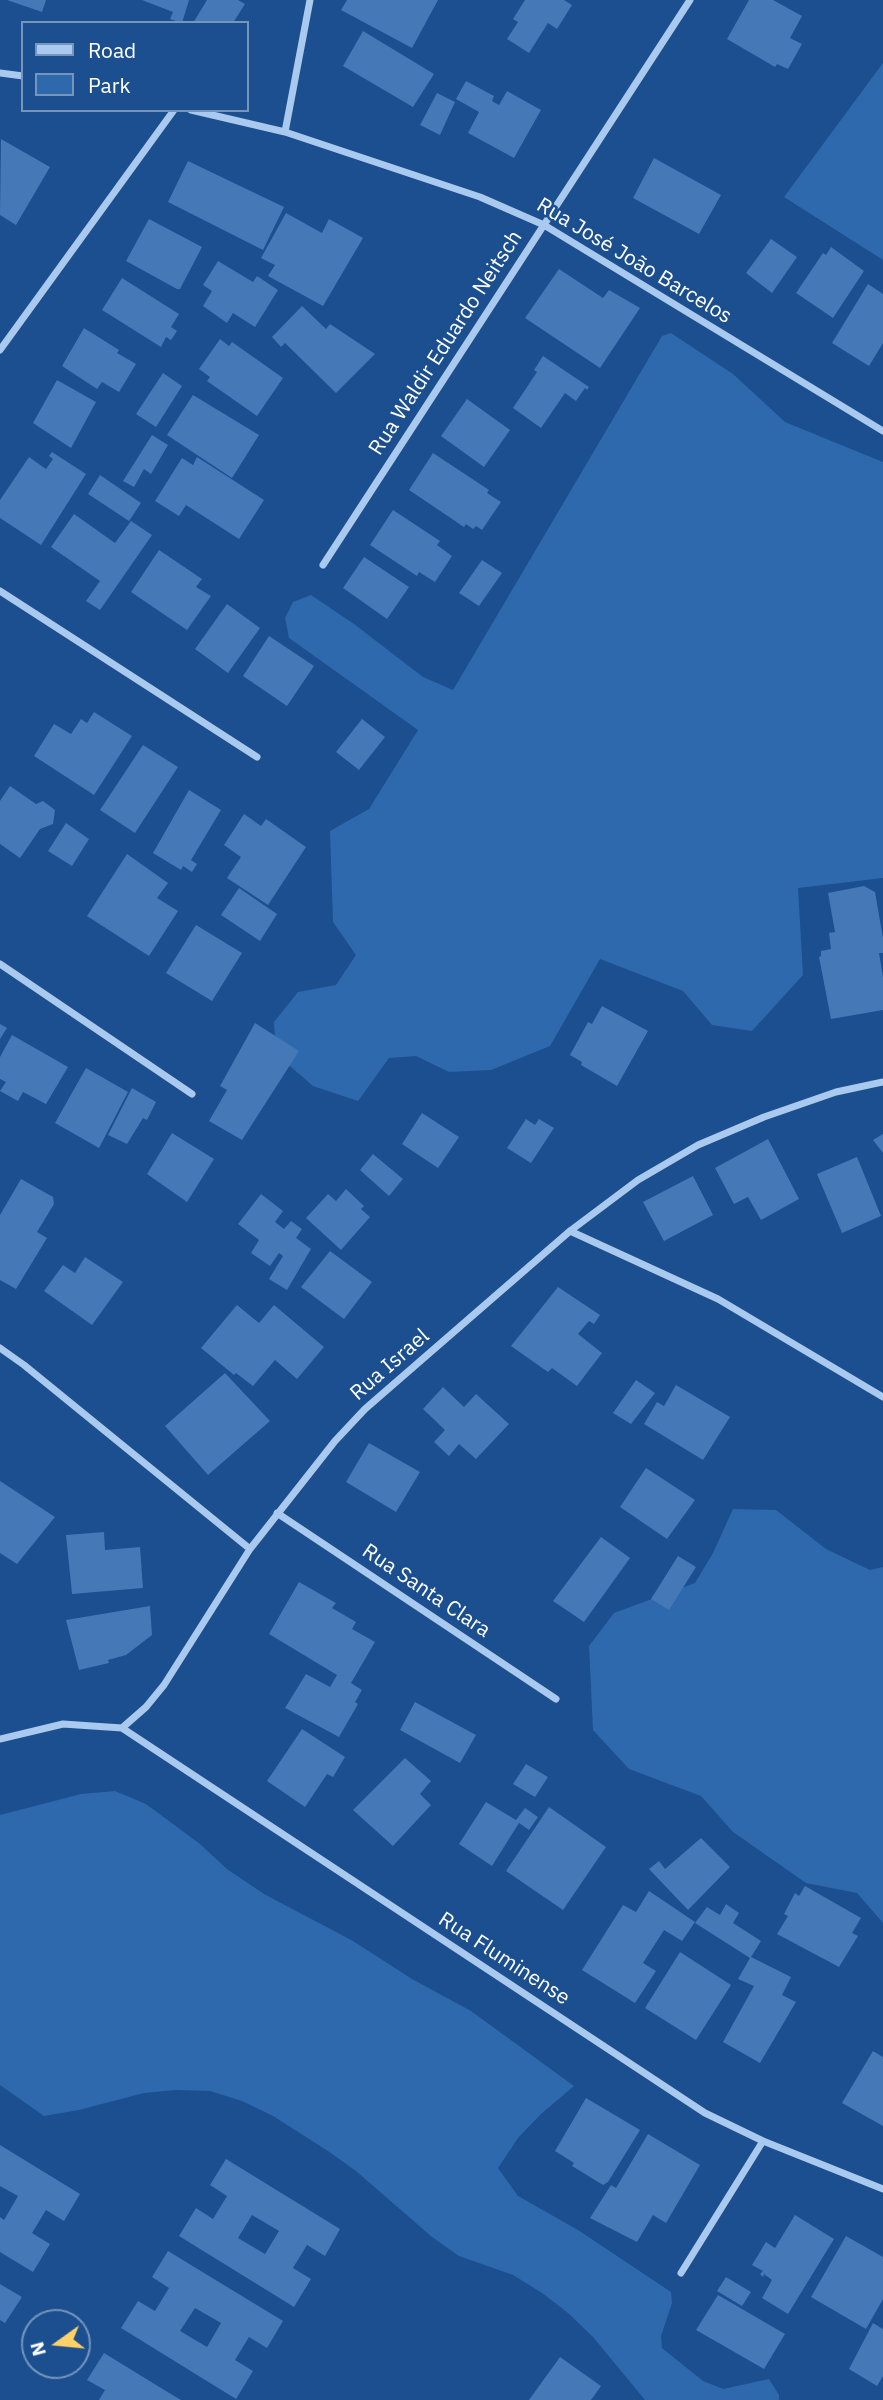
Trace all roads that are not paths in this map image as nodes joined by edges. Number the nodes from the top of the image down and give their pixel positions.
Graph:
1 (310, 0) edge
2 (690, 0) edge
3 (0, 73) edge
4 (21, 76) edge
5 (173, 112) edge
6 (200, 112) edge
7 (285, 132) junction
8 (544, 225) junction
9 (0, 351) edge
10 (883, 431) edge
11 (323, 565) dead end
12 (0, 591) edge
13 (257, 757) dead end
14 (0, 964) edge
15 (883, 1082) edge
16 (192, 1094) dead end
17 (570, 1231) junction
18 (0, 1348) edge
19 (883, 1396) edge
20 (277, 1513) junction
21 (250, 1549) junction
22 (556, 1699) dead end
23 (122, 1728) junction
24 (0, 1739) edge
25 (763, 2141) junction
26 (883, 2189) edge
27 (681, 2273) dead end

1 - 7 street
2 - 8 street, Rua Waldir Eduardo Neitsch
3 - 4 street
5 - 9 street
6 - 7 street, Rua José João Barcelos
7 - 8 street, Rua José João Barcelos
8 - 10 street, Rua José João Barcelos
8 - 11 street, Rua Waldir Eduardo Neitsch
12 - 13 street
14 - 16 street
15 - 17 street, Rua Israel
17 - 19 street
17 - 20 street, Rua Israel
18 - 21 street
20 - 21 street, Rua Israel
20 - 22 street, Rua Santa Clara
21 - 23 street, Rua Israel
23 - 24 street
23 - 25 street, Rua Fluminense
25 - 26 street, Rua Fluminense
25 - 27 street

